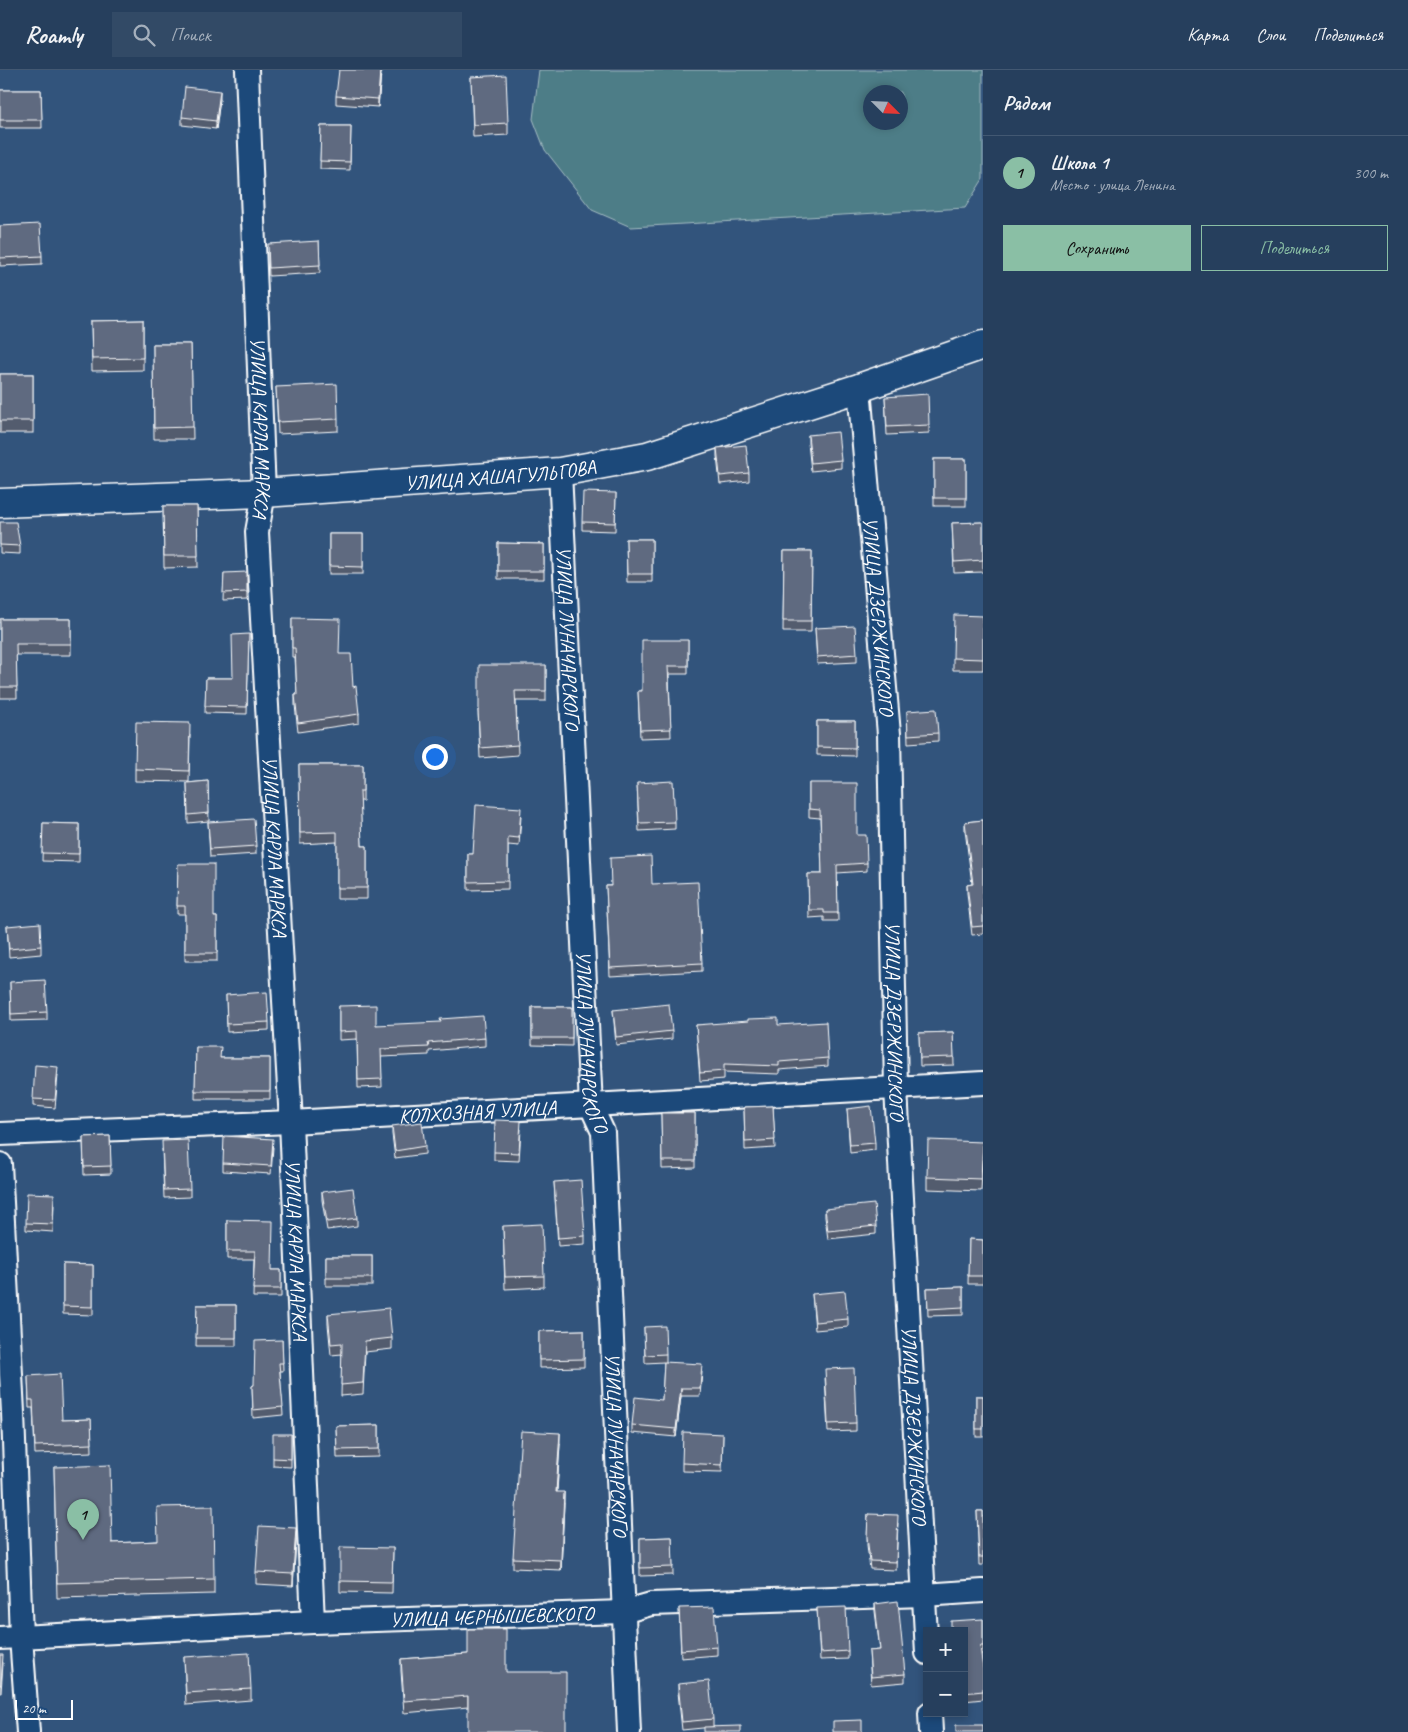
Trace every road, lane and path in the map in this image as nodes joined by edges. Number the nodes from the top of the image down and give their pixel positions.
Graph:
1 (247, 70) edge
2 (983, 345) edge
3 (859, 388) junction
4 (560, 472) junction
5 (264, 493) junction
6 (0, 503) edge
7 (983, 1083) edge
8 (896, 1089) junction
9 (591, 1106) junction
10 (290, 1122) junction
11 (0, 1134) edge
12 (0, 1164) edge
13 (983, 1591) edge
14 (924, 1595) junction
15 (624, 1612) junction
16 (313, 1622) junction
17 (926, 1627) edge
18 (10, 1637) edge
19 (930, 1717) edge
20 (28, 1732) edge
21 (629, 1732) edge
22 (931, 1732) edge

1 - 5 street, УЛИЦА КАРЛА МАРКСА
2 - 3 main road, УЛИЦА ХАШАГУЛЬГОВА
3 - 4 main road, УЛИЦА ХАШАГУЛЬГОВА
3 - 8 street, УЛИЦА ДЗЕРЖИНСКОГО
4 - 5 main road, УЛИЦА ХАШАГУЛЬГОВА
4 - 9 street, УЛИЦА ЛУНАЧАРСКОГО
5 - 6 main road, УЛИЦА ХАШАГУЛЬГОВА
5 - 10 street, УЛИЦА КАРЛА МАРКСА
7 - 8 street, КОЛХОЗНАЯ УЛИЦА
8 - 9 street, КОЛХОЗНАЯ УЛИЦА
8 - 14 street, УЛИЦА ДЗЕРЖИНСКОГО
9 - 10 street, КОЛХОЗНАЯ УЛИЦА
9 - 15 street, УЛИЦА ЛУНАЧАРСКОГО
10 - 11 street, КОЛХОЗНАЯ УЛИЦА
10 - 16 street, УЛИЦА КАРЛА МАРКСА
12 - 18 street
13 - 14 street, УЛИЦА ЧЕРНЫШЕВСКОГО
14 - 15 street, УЛИЦА ЧЕРНЫШЕВСКОГО
14 - 17 street, УЛИЦА ДЗЕРЖИНСКОГО
15 - 16 street, УЛИЦА ЧЕРНЫШЕВСКОГО
15 - 21 street, УЛИЦА ЛУНАЧАРСКОГО
16 - 18 street, УЛИЦА ЧЕРНЫШЕВСКОГО
18 - 20 street
19 - 22 street

